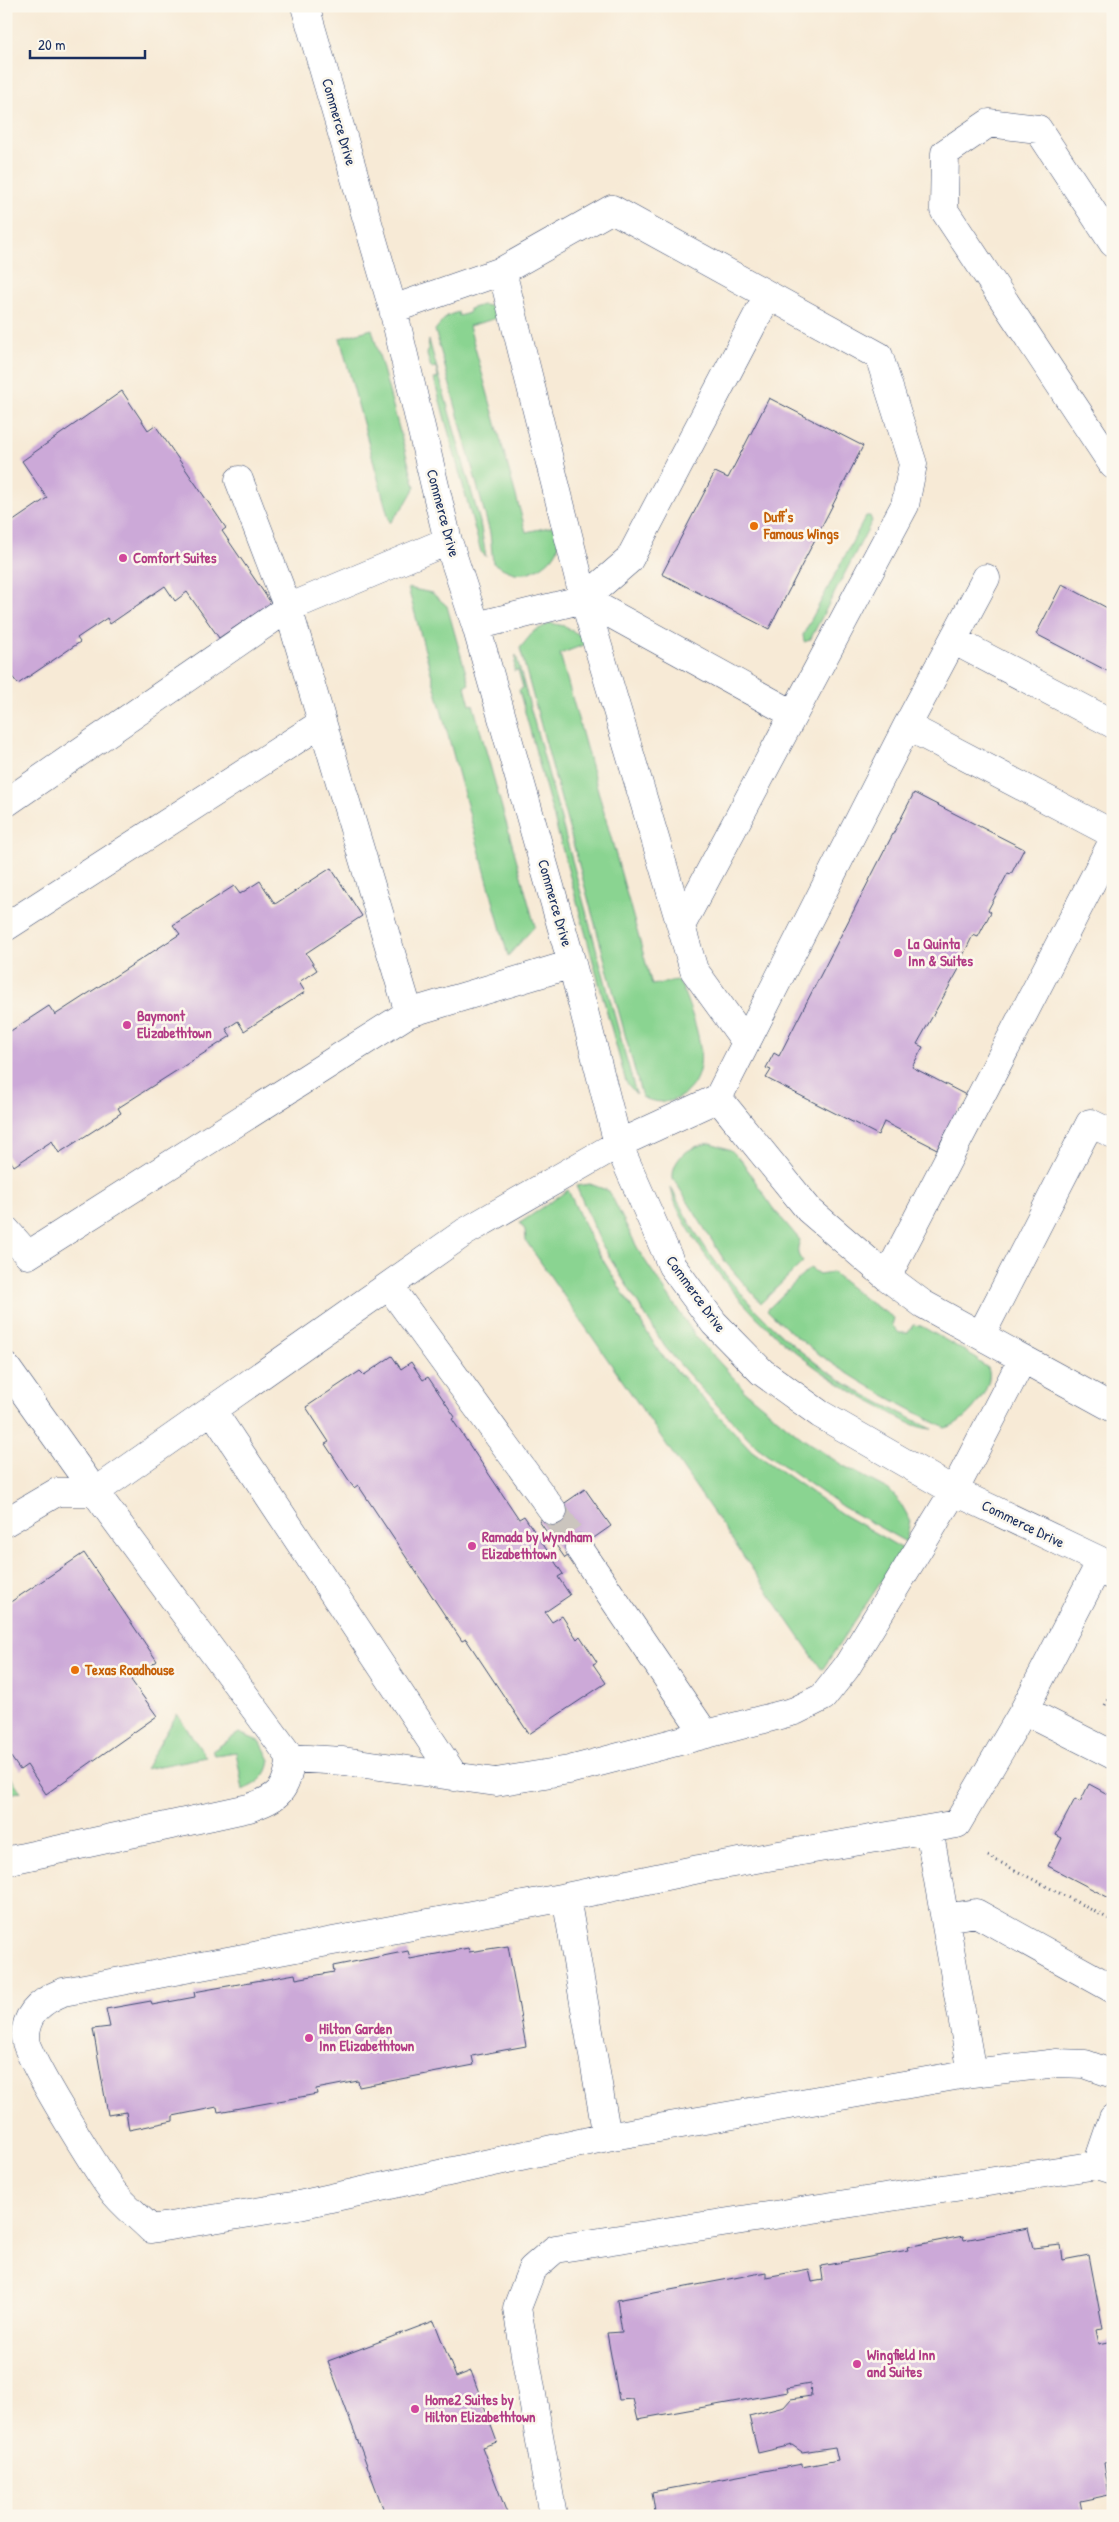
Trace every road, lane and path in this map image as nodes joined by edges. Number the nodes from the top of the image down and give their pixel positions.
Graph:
1 (306, 6) edge
2 (1113, 243) edge
3 (502, 271) junction
4 (768, 295) junction
5 (392, 309) junction
6 (1113, 465) edge
7 (239, 480) dead end
8 (448, 541) junction
9 (986, 578) dead end
10 (584, 599) junction
11 (288, 608) junction
12 (476, 626) junction
13 (953, 640) junction
14 (793, 714) junction
15 (322, 723) junction
16 (1113, 724) edge
17 (907, 726) junction
18 (6, 803) edge
19 (1113, 834) edge
20 (1113, 840) edge
21 (682, 924) junction
22 (6, 927) edge
23 (572, 964) junction
24 (409, 1013) junction
25 (746, 1042) junction
26 (718, 1098) junction
27 (1113, 1134) edge
28 (618, 1144) junction
29 (6, 1230) edge
30 (887, 1277) junction
31 (388, 1286) junction
32 (981, 1335) junction
33 (1022, 1360) junction
34 (6, 1367) edge
35 (1113, 1408) edge
36 (212, 1410) junction
37 (954, 1491) junction
38 (95, 1492) junction
39 (553, 1511) tunnel mouth
40 (6, 1522) edge
41 (579, 1548) tunnel mouth
42 (1109, 1566) edge
43 (1113, 1689) edge
44 (1105, 1705) dead end
45 (1024, 1710) junction
46 (705, 1734) junction
47 (1113, 1755) edge
48 (291, 1758) junction
49 (455, 1777) junction
50 (928, 1829) junction
51 (988, 1856) dead end
52 (6, 1861) edge
53 (566, 1897) junction
54 (945, 1918) junction
55 (1113, 1922) edge
56 (1113, 1989) edge
57 (972, 2073) junction
58 (1113, 2074) edge
59 (1113, 2118) edge
60 (607, 2137) junction
61 (1105, 2167) edge
62 (553, 2516) edge

1 - 5 street, Commerce Drive
2 - 6 street
3 - 4 street
3 - 5 street
3 - 10 street
4 - 10 street
4 - 14 street
5 - 8 street, Commerce Drive
7 - 11 street
8 - 11 street
8 - 12 street, Commerce Drive
9 - 13 street
10 - 12 street
10 - 14 street
10 - 21 street
11 - 15 street
11 - 18 street
12 - 23 street, Commerce Drive
13 - 16 street
13 - 17 street
14 - 21 street
15 - 22 street
15 - 24 street
17 - 19 street
17 - 25 street
20 - 30 street
21 - 25 street
23 - 24 street
23 - 28 street, Commerce Drive
24 - 29 street
25 - 26 street
26 - 28 street
26 - 30 street
27 - 32 street
28 - 31 street
28 - 37 street, Commerce Drive
30 - 32 street
31 - 36 street
31 - 39 street
32 - 33 street
33 - 35 street
33 - 37 street
34 - 38 street
36 - 38 street
36 - 49 street
37 - 42 street, Commerce Drive
37 - 46 street
38 - 40 street
38 - 48 street
41 - 46 street
42 - 45 street
43 - 44 path
45 - 47 street
45 - 50 street
46 - 49 street
48 - 49 street
48 - 52 street
50 - 53 street
50 - 54 street
51 - 55 path
53 - 60 street
53 - 60 street
54 - 56 street
54 - 57 street
57 - 58 street
57 - 60 street
59 - 61 street
61 - 62 street

